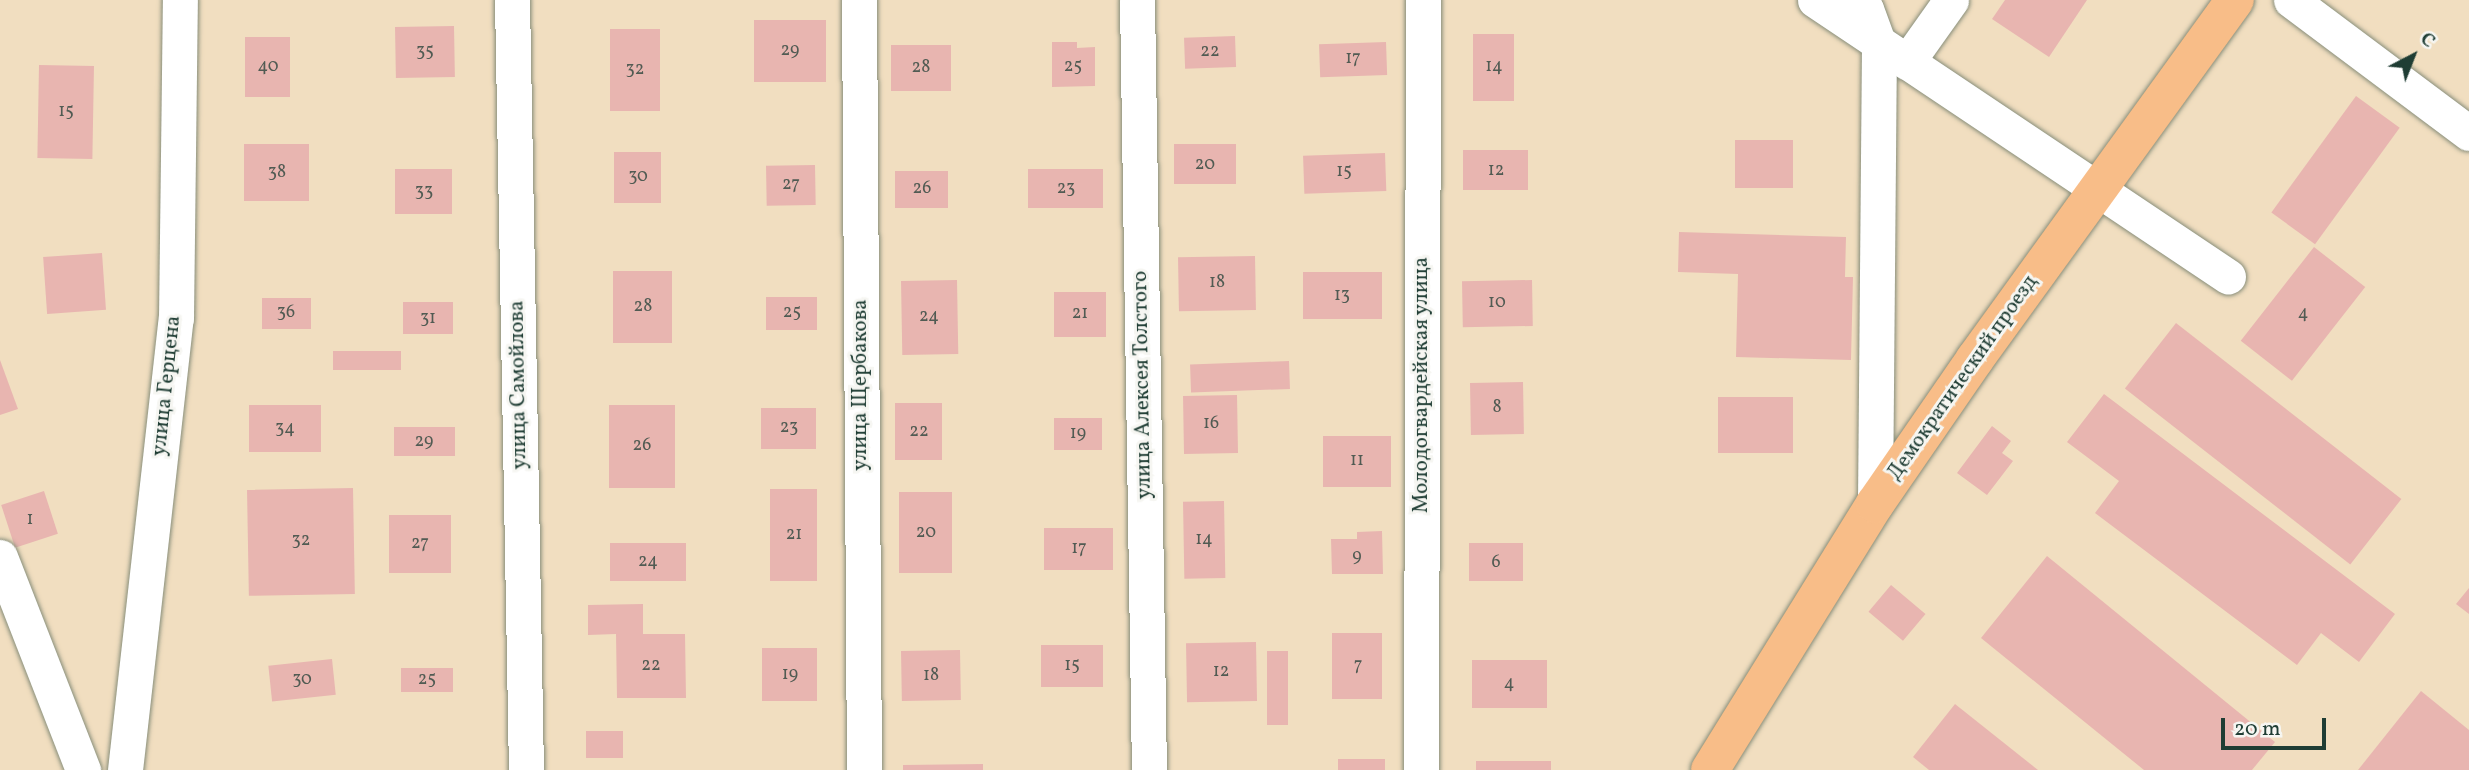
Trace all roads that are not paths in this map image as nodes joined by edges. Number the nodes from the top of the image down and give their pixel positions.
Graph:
1 (180, 0) edge
2 (512, 0) edge
3 (859, 0) edge
4 (1137, 0) edge
5 (1423, 0) edge
6 (1815, 0) edge
7 (1859, 0) edge
8 (1951, 0) edge
9 (2235, 0) edge
10 (2291, 0) edge
11 (1893, 53) junction
12 (2469, 133) edge
13 (2099, 188) junction
14 (2228, 277) dead end
15 (1875, 505) junction
16 (0, 557) edge
17 (83, 770) edge
18 (125, 770) edge
19 (526, 770) edge
20 (864, 770) edge
21 (1149, 770) edge
22 (1421, 770) edge
23 (1710, 770) edge

1 - 18 street, улица Герцена
2 - 19 street, улица Самойлова
3 - 20 street, улица Щербакова
4 - 21 street, улица Алексея Толстого
5 - 22 street, Молодогвардейская улица
6 - 11 street
7 - 11 street
8 - 11 street
9 - 13 main road, Демократический проезд
10 - 12 street
11 - 13 street
11 - 15 street
13 - 14 street
13 - 15 main road, Демократический проезд
15 - 23 main road, Демократический проезд
16 - 17 street

